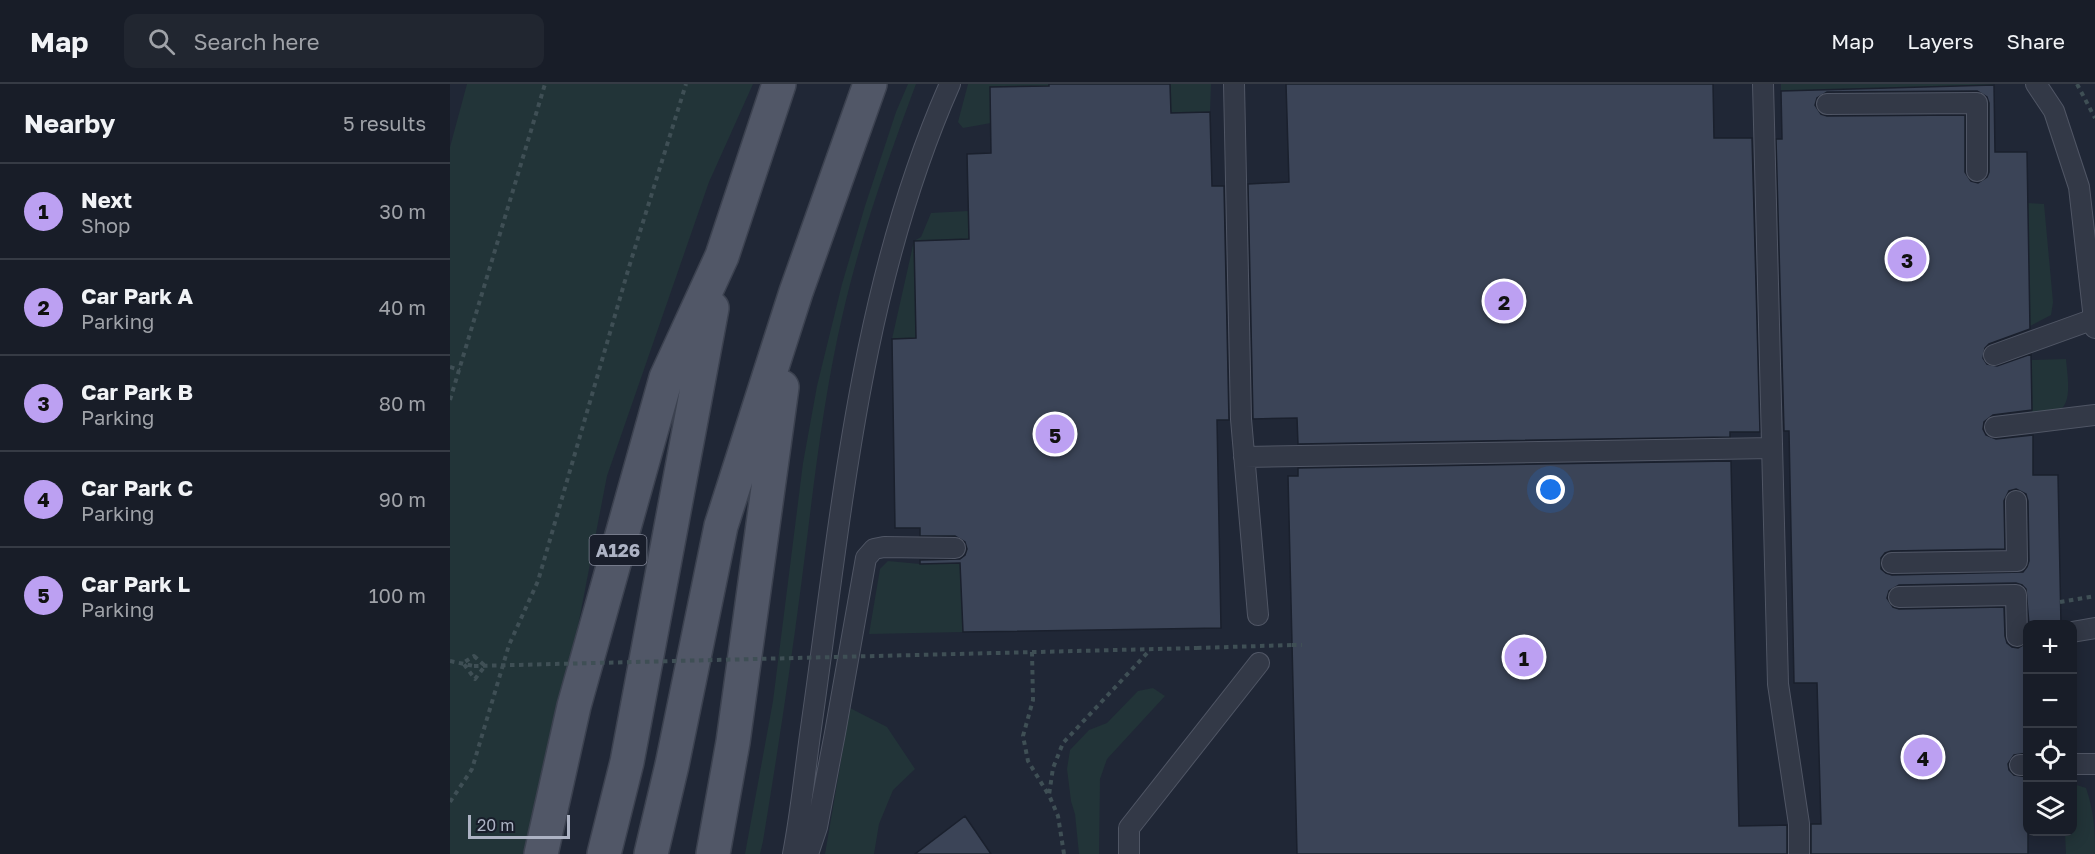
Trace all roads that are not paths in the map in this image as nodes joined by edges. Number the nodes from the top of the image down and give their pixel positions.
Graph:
1 (779, 84) edge
2 (870, 84) edge
3 (950, 84) edge
4 (1234, 84) edge
5 (1763, 84) edge
6 (2036, 84) edge
7 (1827, 104) dead end
8 (1977, 171) dead end
9 (2087, 182) edge
10 (722, 256) junction
11 (796, 292) junction
12 (2095, 324) edge
13 (1994, 355) dead end
14 (2095, 415) edge
15 (1995, 427) dead end
16 (1772, 448) junction
17 (1244, 457) junction
18 (2016, 501) dead end
19 (955, 548) dead end
20 (1892, 563) dead end
21 (1899, 597) dead end
22 (1258, 615) dead end
23 (2095, 628) edge
24 (2077, 631) edge
25 (2020, 639) edge
26 (1259, 663) dead end
27 (2077, 764) edge
28 (2095, 764) edge
29 (541, 854) edge
30 (604, 854) edge
31 (651, 854) edge
32 (713, 854) edge
33 (793, 854) edge
34 (808, 854) edge
35 (1129, 854) edge
36 (1799, 854) edge

1 - 10 main road, A126
2 - 11 main road
3 - 33 lane
4 - 17 lane
5 - 16 lane
6 - 9 lane
7 - 8 lane
9 - 12 lane
10 - 29 main road, A126
10 - 30 main road, A126
11 - 31 main road
11 - 32 main road
12 - 13 lane
14 - 15 lane
16 - 17 lane
16 - 36 lane
17 - 22 lane
18 - 20 lane
19 - 34 lane
21 - 25 lane
23 - 24 lane
26 - 35 lane
27 - 28 lane

